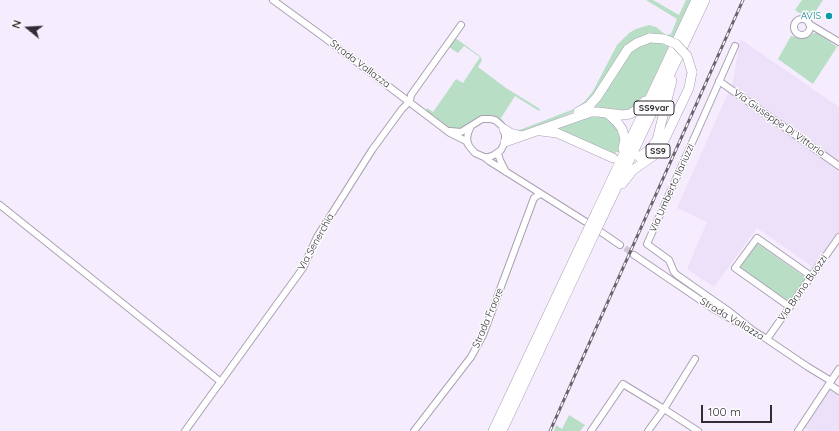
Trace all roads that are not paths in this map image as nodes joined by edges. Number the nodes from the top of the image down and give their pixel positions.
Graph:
1 (273, 0) edge
2 (696, 0) edge
3 (705, 0) edge
4 (809, 24) junction
5 (461, 26) dead end
6 (818, 29) junction
7 (809, 30) junction
8 (680, 34) junction
9 (839, 42) edge
10 (735, 46) dead end
11 (677, 60) junction
12 (719, 81) junction
13 (410, 101) junction
14 (607, 113) junction
15 (471, 126) junction
16 (445, 129) junction
17 (504, 129) junction
18 (536, 132) junction
19 (522, 136) junction
20 (505, 142) junction
21 (469, 146) junction
22 (498, 153) junction
23 (484, 157) junction
24 (639, 157) dead end
25 (614, 158) dead end
26 (839, 166) edge
27 (506, 172) junction
28 (540, 194) junction
29 (604, 197) junction
30 (0, 204) edge
31 (599, 215) junction
32 (586, 222) dead end
33 (601, 232) dead end
34 (839, 237) edge
35 (622, 246) tunnel mouth
36 (634, 255) tunnel mouth
37 (811, 276) junction
38 (790, 307) junction
39 (755, 332) junction
40 (767, 339) junction
41 (694, 361) dead end
42 (839, 369) edge
43 (221, 382) junction
44 (830, 382) junction
45 (839, 391) edge
46 (664, 409) junction
47 (185, 431) edge
48 (414, 431) edge
49 (500, 431) edge
50 (591, 431) edge
51 (648, 431) edge
52 (698, 431) edge
53 (798, 431) edge

1 - 13 street, Strada Vallazza
2 - 8 highway, SS9var
3 - 11 highway, SS9var
4 - 6 street
4 - 7 street
4 - 7 street
5 - 13 street, Via Senerchia
6 - 7 street
6 - 9 street
8 - 14 highway, SS9
8 - 29 highway, SS9var
10 - 12 street, Via Umberto Ilariuzzi
11 - 24 highway, SS9
11 - 31 highway, SS9var
12 - 26 street, Via Giuseppe Di Vittorio
12 - 39 street, Via Umberto Ilariuzzi
13 - 16 street, Strada Vallazza
13 - 43 street, Via Senerchia
14 - 18 highway, SS9
14 - 29 highway
15 - 16 street
15 - 17 street
15 - 21 street
16 - 21 street, Strada Vallazza
17 - 19 highway
17 - 20 street
18 - 19 highway, SS9
18 - 25 highway, SS9
18 - 31 highway, SS9, bridge
19 - 20 highway, SS9
20 - 22 street
21 - 23 street, Strada Vallazza
22 - 23 street
22 - 27 street
23 - 27 street, Strada Vallazza
27 - 28 street, Strada Vallazza
28 - 32 street, Strada Vallazza
28 - 48 street, Strada Fraore
29 - 31 highway, SS9var
30 - 43 street
31 - 49 highway, SS9var, bridge
33 - 35 street
34 - 37 street, Via Bruno Buozzi
36 - 39 street, Strada Vallazza
37 - 38 street, Via Bruno Buozzi
37 - 38 street
38 - 40 street, Via Bruno Buozzi
39 - 40 street, Strada Vallazza
40 - 44 street, Strada Vallazza
41 - 46 street
42 - 44 street
43 - 47 street, Via Senerchia
44 - 45 street, Strada Vallazza
44 - 53 street
46 - 50 street
46 - 51 street
46 - 52 street

